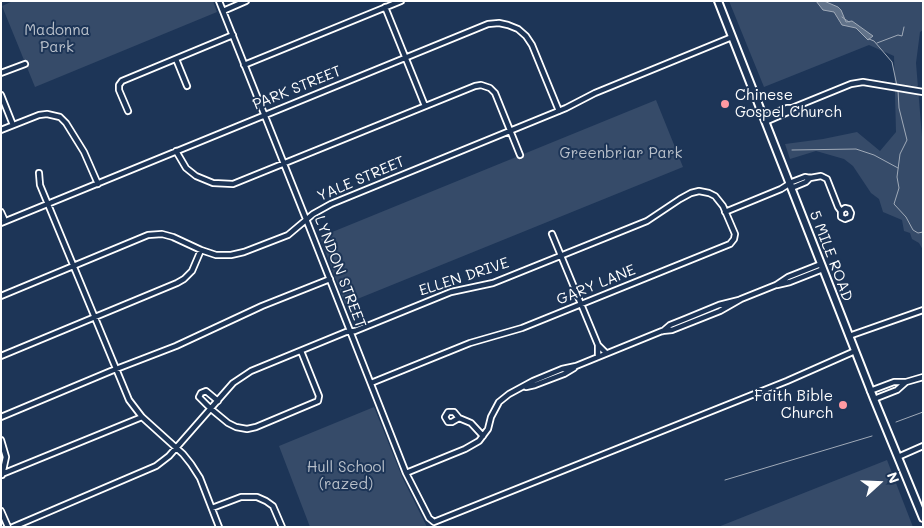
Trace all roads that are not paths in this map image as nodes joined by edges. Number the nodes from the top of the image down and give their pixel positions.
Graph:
1 (219, 1) edge
2 (246, 1) edge
3 (401, 1) edge
4 (718, 1) edge
5 (385, 8) junction
6 (222, 11) junction
7 (232, 35) junction
8 (732, 37) junction
9 (406, 57) junction
10 (176, 59) junction
11 (25, 64) dead end
12 (244, 65) junction
13 (1, 73) edge
14 (187, 86) dead end
15 (923, 92) edge
16 (1, 95) edge
17 (425, 106) junction
18 (128, 111) dead end
19 (559, 111) junction
20 (265, 115) junction
21 (764, 119) junction
22 (13, 125) junction
23 (1, 130) edge
24 (510, 131) junction
25 (176, 151) junction
26 (520, 155) dead end
27 (285, 164) junction
28 (39, 173) dead end
29 (98, 184) junction
30 (790, 185) junction
31 (48, 204) junction
32 (841, 211) dead end
33 (1, 212) edge
34 (725, 212) junction
35 (306, 219) junction
36 (3, 222) edge
37 (552, 234) dead end
38 (201, 250) junction
39 (561, 256) junction
40 (74, 266) junction
41 (822, 267) junction
42 (330, 279) junction
43 (1, 296) edge
44 (580, 305) junction
45 (923, 310) edge
46 (95, 317) junction
47 (350, 331) junction
48 (849, 336) junction
49 (598, 345) junction
50 (301, 351) junction
51 (855, 351) junction
52 (606, 353) junction
53 (1, 356) edge
54 (598, 357) junction
55 (116, 369) junction
56 (923, 377) edge
57 (906, 382) junction
58 (371, 383) junction
59 (870, 391) junction
60 (874, 399) junction
61 (218, 401) junction
62 (211, 409) junction
63 (1, 417) edge
64 (142, 417) junction
65 (459, 418) dead end
66 (484, 436) junction
67 (1, 440) edge
68 (923, 446) edge
69 (176, 448) junction
70 (898, 457) junction
71 (406, 474) junction
72 (2, 475) edge
73 (212, 508) junction
74 (1, 511) edge
75 (922, 513) edge
76 (8, 527) edge
77 (13, 527) edge
78 (219, 527) edge
79 (282, 527) edge

1 - 6 street, LYNDON STREET
2 - 6 street
3 - 5 street
4 - 8 main road, 5 MILE ROAD
5 - 9 street
5 - 12 street
6 - 7 street, LYNDON STREET
7 - 10 street
7 - 12 street, LYNDON STREET
8 - 19 street, YALE STREET
8 - 21 main road, 5 MILE ROAD
9 - 17 street
9 - 19 street, PARK STREET
9 - 20 street, PARK STREET
10 - 14 street
10 - 18 street
11 - 13 street
12 - 20 street, LYNDON STREET
15 - 21 street
16 - 22 street
17 - 24 street
17 - 27 street
19 - 24 street, YALE STREET
20 - 25 street, PARK STREET
20 - 27 street, LYNDON STREET
21 - 30 main road, 5 MILE ROAD
22 - 23 street
22 - 29 street
24 - 26 street
24 - 35 street, YALE STREET
25 - 27 street
25 - 29 street, PARK STREET
27 - 35 street, LYNDON STREET
28 - 31 street
29 - 31 street, PARK STREET
30 - 32 street
30 - 34 street
30 - 41 main road, 5 MILE ROAD
31 - 36 street, PARK STREET
31 - 40 street
33 - 36 street
34 - 39 street, ELLEN DRIVE
34 - 44 street, GARY LANE
35 - 38 street, YALE STREET
35 - 42 street, LYNDON STREET
37 - 39 street
38 - 40 street, YALE STREET
38 - 46 street
39 - 44 street
39 - 47 street, ELLEN DRIVE
40 - 43 street, YALE STREET
40 - 46 street
41 - 48 main road, 5 MILE ROAD
41 - 52 street
42 - 47 street, LYNDON STREET
42 - 55 street
44 - 49 street
44 - 58 street, GARY LANE
45 - 48 street
46 - 53 street
46 - 55 street
47 - 50 street, ELLEN DRIVE
47 - 58 street, LYNDON STREET
48 - 51 main road, 5 MILE ROAD
49 - 52 street
49 - 54 street
50 - 61 street, ELLEN DRIVE
50 - 62 street
51 - 59 main road, 5 MILE ROAD
51 - 71 street, LYNDON STREET
52 - 54 street
54 - 66 street
55 - 63 street
55 - 64 street
56 - 57 street
57 - 59 street
57 - 60 street
58 - 71 street, LYNDON STREET
59 - 60 main road, 5 MILE ROAD
60 - 70 main road, 5 MILE ROAD
61 - 62 street, ELLEN DRIVE
61 - 62 street
62 - 69 street, ELLEN DRIVE
64 - 69 street
64 - 72 street
65 - 66 street
66 - 71 street
67 - 72 street
68 - 70 street
69 - 73 street
69 - 77 street, ELLEN DRIVE
70 - 75 main road, 5 MILE ROAD
73 - 78 street
73 - 79 street
74 - 76 street

